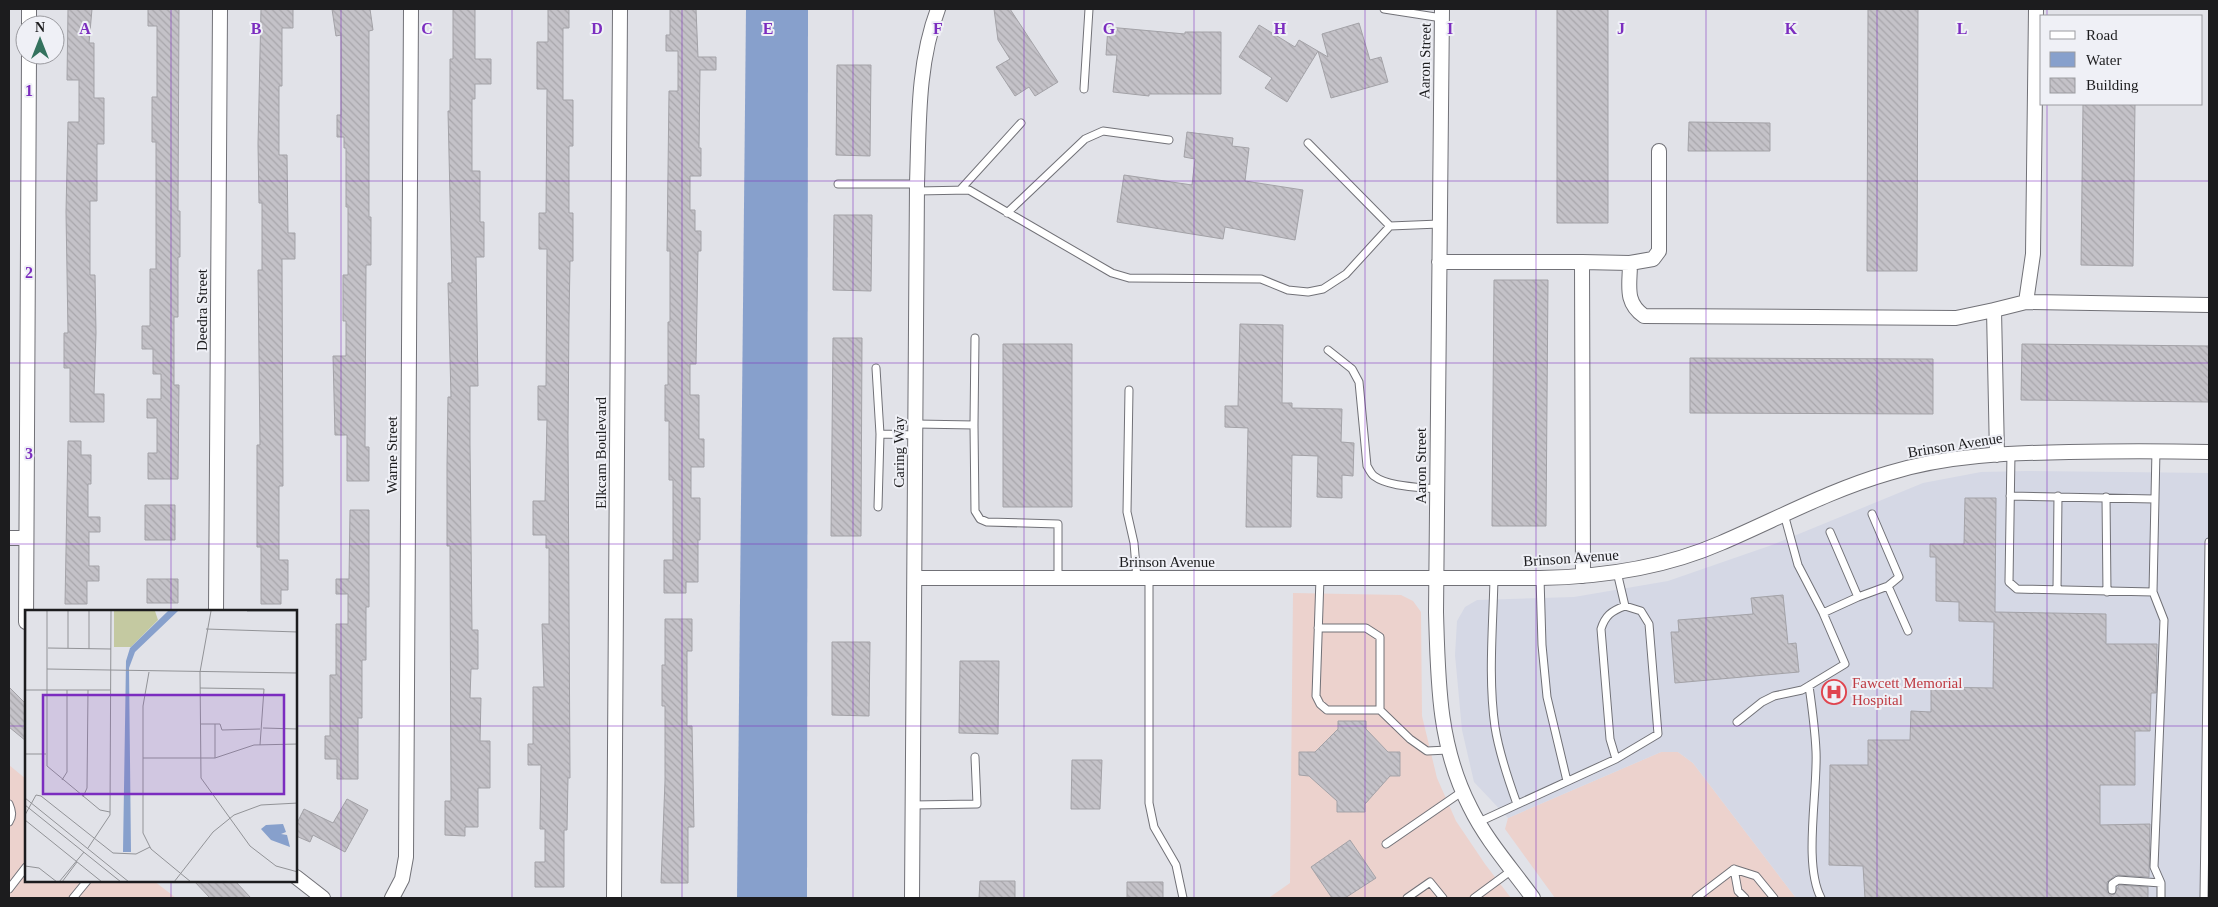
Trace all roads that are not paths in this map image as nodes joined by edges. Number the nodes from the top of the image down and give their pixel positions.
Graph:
1 (220, 9) edge
2 (411, 9) edge
3 (620, 9) edge
4 (938, 9) edge
5 (1090, 9) edge
6 (1384, 9) edge
7 (2036, 9) edge
8 (1442, 14) edge
9 (28, 65) edge
10 (1084, 88) dead end
11 (1021, 123) dead end
12 (1169, 140) dead end
13 (1308, 143) dead end
14 (1659, 151) dead end
15 (838, 184) dead end
16 (917, 188) junction
17 (960, 190) junction
18 (1008, 213) junction
19 (1439, 224) junction
20 (1390, 226) junction
21 (1439, 262) junction
22 (1582, 262) junction
23 (1630, 263) junction
24 (2026, 302) junction
25 (2209, 305) edge
26 (1994, 310) junction
27 (975, 338) dead end
28 (1328, 350) dead end
29 (876, 368) dead end
30 (1129, 390) dead end
31 (974, 425) junction
32 (916, 429) junction
33 (880, 434) junction
34 (2156, 450) junction
35 (2209, 452) edge
36 (2011, 453) junction
37 (1997, 454) junction
38 (1437, 489) junction
39 (2010, 496) junction
40 (2058, 496) junction
41 (2106, 497) junction
42 (2154, 499) junction
43 (878, 506) dead end
44 (1784, 514) junction
45 (1872, 514) dead end
46 (1830, 532) dead end
47 (9, 538) edge
48 (25, 538) junction
49 (2209, 542) edge
50 (1617, 572) junction
51 (1583, 576) junction
52 (915, 578) junction
53 (1143, 578) junction
54 (1320, 578) junction
55 (1437, 578) junction
56 (1494, 578) junction
57 (1540, 578) junction
58 (1058, 579) junction
59 (1888, 586) junction
60 (2057, 590) junction
61 (2107, 592) junction
62 (2153, 592) junction
63 (1858, 597) junction
64 (1624, 606) junction
65 (26, 610) edge
66 (216, 610) edge
67 (1823, 613) junction
68 (1318, 628) junction
69 (1908, 630) dead end
70 (2209, 630) edge
71 (1809, 686) junction
72 (1380, 710) junction
73 (1737, 722) dead end
74 (1448, 750) junction
75 (975, 757) dead end
76 (1616, 759) junction
77 (1567, 781) junction
78 (1463, 791) junction
79 (9, 804) edge
80 (1517, 804) junction
81 (913, 806) junction
82 (9, 822) edge
83 (1479, 822) junction
84 (2207, 829) edge
85 (1386, 844) dead end
86 (25, 868) edge
87 (1734, 869) junction
88 (1513, 870) junction
89 (298, 879) edge
90 (86, 882) edge
91 (2161, 883) junction
92 (9, 889) edge
93 (2112, 890) dead end
94 (73, 898) edge
95 (323, 898) edge
96 (392, 898) edge
97 (614, 898) edge
98 (912, 898) edge
99 (1183, 898) edge
100 (1407, 898) edge
101 (1443, 898) edge
102 (1474, 898) edge
103 (1533, 898) edge
104 (1696, 898) edge
105 (1745, 898) edge
106 (1774, 898) edge
107 (1820, 898) edge
108 (2161, 898) edge
109 (2204, 898) edge

1 - 66 street, Deedra Street
2 - 96 street, Warne Street
3 - 97 street, Elkcam Boulevard
4 - 16 street, Caring Way
5 - 10 lane
6 - 8 lane
7 - 24 street
8 - 19 street, Aaron Street
9 - 48 street
11 - 17 lane
12 - 18 lane
13 - 20 lane
14 - 23 street
15 - 16 lane
16 - 17 lane
16 - 32 street, Caring Way
17 - 18 lane
18 - 20 lane
19 - 20 lane
19 - 21 street, Aaron Street
21 - 22 street
21 - 38 street, Aaron Street
22 - 23 street
22 - 51 street
23 - 26 street
24 - 25 street
24 - 26 street
26 - 37 street
27 - 31 lane
28 - 38 lane
29 - 33 lane
30 - 53 lane
31 - 32 lane
31 - 58 lane
32 - 33 lane
32 - 52 street, Caring Way
33 - 43 lane
34 - 35 street, Brinson Avenue
34 - 36 street, Brinson Avenue
34 - 42 lane
36 - 37 street, Brinson Avenue
36 - 39 lane
37 - 44 street, Brinson Avenue
38 - 55 street, Aaron Street
39 - 40 lane
39 - 60 lane
40 - 41 lane
40 - 60 lane
41 - 42 lane
41 - 61 lane
42 - 62 lane
44 - 50 street, Brinson Avenue
44 - 67 lane
45 - 59 lane
46 - 63 lane
47 - 48 street
48 - 65 street
49 - 70 lane
50 - 51 street, Brinson Avenue
50 - 64 lane
51 - 57 street, Brinson Avenue
52 - 58 street, Brinson Avenue
52 - 81 street, Caring Way
53 - 54 street, Brinson Avenue
53 - 58 street, Brinson Avenue
53 - 99 lane
54 - 55 street, Brinson Avenue
54 - 68 lane
55 - 56 street, Brinson Avenue
55 - 74 street, Aaron Street
56 - 57 street, Brinson Avenue
56 - 80 lane
57 - 77 lane
59 - 63 lane
59 - 69 lane
60 - 61 lane
61 - 62 lane
62 - 91 lane
63 - 67 lane
64 - 76 lane
64 - 76 lane
67 - 71 lane
68 - 72 lane
68 - 72 lane
70 - 84 lane
71 - 73 lane
71 - 107 lane
72 - 74 lane
74 - 78 street, Aaron Street
75 - 81 lane
76 - 77 lane
77 - 80 lane
78 - 83 street, Aaron Street
78 - 85 lane
79 - 82 lane
80 - 83 lane
81 - 98 street, Caring Way
83 - 88 street, Aaron Street
84 - 109 lane
86 - 92 lane
87 - 104 lane
87 - 105 lane
87 - 106 lane
88 - 102 lane
88 - 103 street, Aaron Street
89 - 95 street
90 - 94 lane
91 - 93 lane
91 - 108 lane
100 - 101 lane

